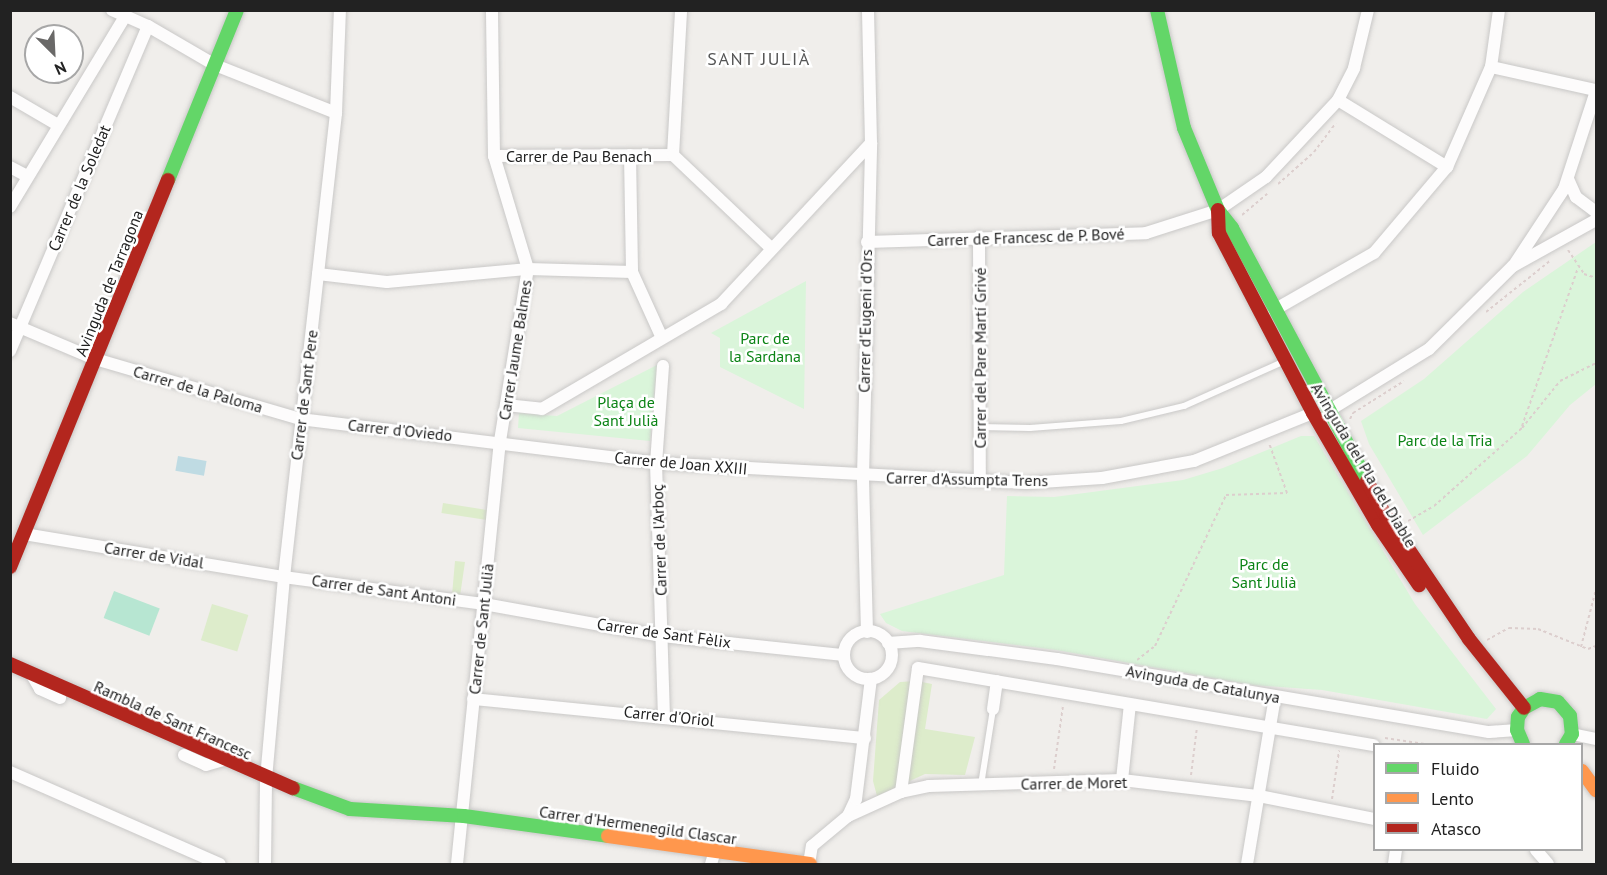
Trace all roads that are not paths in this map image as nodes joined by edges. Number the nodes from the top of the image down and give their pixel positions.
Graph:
1 (112, 10) edge
2 (237, 10) edge
3 (340, 10) edge
4 (492, 10) edge
5 (681, 10) edge
6 (868, 10) edge
7 (1157, 10) edge
8 (1368, 10) edge
9 (1499, 10) edge
10 (125, 16) junction
11 (148, 26) junction
12 (215, 65) junction
13 (1491, 67) junction
14 (1596, 90) edge
15 (10, 97) edge
16 (1343, 102) junction
17 (336, 113) junction
18 (58, 125) junction
19 (872, 143) junction
20 (630, 155) junction
21 (673, 155) junction
22 (494, 156) junction
23 (10, 167) edge
24 (1447, 167) junction
25 (27, 176) junction
26 (1568, 179) junction
27 (10, 207) edge
28 (1218, 210) junction
29 (1596, 212) edge
30 (1596, 220) edge
31 (980, 237) junction
32 (867, 242) junction
33 (771, 248) junction
34 (1513, 266) junction
35 (528, 269) junction
36 (632, 272) junction
37 (318, 274) junction
38 (1274, 310) junction
39 (15, 325) edge
40 (662, 338) junction
41 (10, 351) edge
42 (95, 359) junction
43 (1285, 361) junction
44 (663, 366) dead end
45 (506, 405) junction
46 (1330, 411) junction
47 (1313, 413) junction
48 (300, 419) junction
49 (980, 427) junction
50 (500, 441) junction
51 (656, 463) junction
52 (863, 477) junction
53 (980, 480) junction
54 (24, 534) junction
55 (10, 567) edge
56 (284, 577) junction
57 (484, 604) junction
58 (867, 632) junction
59 (662, 636) junction
60 (888, 643) junction
61 (844, 655) junction
62 (10, 664) edge
63 (32, 675) junction
64 (872, 679) junction
65 (997, 681) junction
66 (1275, 697) junction
67 (60, 698) dead end
68 (473, 699) junction
69 (1130, 704) junction
70 (993, 709) joint
71 (664, 715) junction
72 (1520, 718) junction
73 (1270, 727) junction
74 (865, 738) junction
75 (1569, 739) edge
76 (1596, 739) edge
77 (1523, 743) edge
78 (1373, 745) edge
79 (184, 755) dead end
80 (223, 760) junction
81 (10, 771) edge
82 (1583, 774) edge
83 (266, 779) junction
84 (1122, 780) junction
85 (981, 785) junction
86 (1596, 790) edge
87 (901, 792) junction
88 (1259, 796) junction
89 (464, 816) junction
90 (848, 816) junction
91 (1373, 819) edge
92 (1538, 851) edge
93 (712, 859) edge
94 (220, 864) edge
95 (265, 864) edge
96 (457, 864) edge
97 (809, 864) edge
98 (1246, 864) edge
99 (1548, 864) edge

1 - 10 street
2 - 12 street, Avinguda de Tarragona
3 - 17 street, Carrer de Sant Pere
4 - 22 street, Carrer Jaume Balmes
5 - 21 street
6 - 19 street, Carrer d'Eugeni d'Ors
7 - 28 street, Avinguda del Pla del Diable
8 - 16 street, Carrer de Francesc de P. Bové
9 - 13 street
10 - 11 street
10 - 18 street
11 - 12 street
11 - 39 street, Carrer de la Soledat
12 - 17 street
12 - 42 street, Avinguda de Tarragona
13 - 14 street
13 - 24 street
14 - 26 street
15 - 18 street
16 - 24 street
16 - 28 street, Carrer de Francesc de P. Bové
17 - 37 street, Carrer de Sant Pere
18 - 25 street
19 - 32 street, Carrer d'Eugeni d'Ors
19 - 33 street
20 - 21 street, Carrer de Pau Benach
20 - 22 street, Carrer de Pau Benach
20 - 36 street
21 - 33 street, Carrer de Pau Benach
22 - 35 street, Carrer Jaume Balmes
23 - 25 street
24 - 38 street
25 - 27 street
26 - 29 street
26 - 34 street
28 - 31 street, Carrer de Francesc de P. Bové
28 - 38 street, Avinguda del Pla del Diable
28 - 43 street, Avinguda del Pla del Diable
30 - 34 street
31 - 32 street, Carrer de Francesc de P. Bové
31 - 49 street, Carrer del Pare Martí Grivé
32 - 52 street, Carrer d'Eugeni d'Ors
33 - 40 street
34 - 46 street
35 - 36 street
35 - 37 street
35 - 45 street, Carrer Jaume Balmes
36 - 40 street
37 - 48 street, Carrer de Sant Pere
38 - 46 street, Avinguda del Pla del Diable
39 - 41 street, Carrer de la Soledat
39 - 42 street, Carrer de la Paloma
40 - 45 street
42 - 48 street, Carrer de la Paloma
42 - 54 street, Avinguda de Tarragona
43 - 47 street, Avinguda del Pla del Diable
43 - 49 lane
44 - 51 street, Carrer de l'Arboç
45 - 50 street, Carrer Jaume Balmes
46 - 72 street, Avinguda del Pla del Diable
47 - 53 street, Carrer d'Assumpta Trens
47 - 72 street, Avinguda del Pla del Diable
48 - 50 street, Carrer d'Oviedo
48 - 56 street, Carrer de Sant Pere
49 - 53 street, Carrer del Pare Martí Grivé
50 - 51 street, Carrer de Joan XXIII
50 - 57 street, Carrer de Sant Julià
51 - 52 street, Carrer de Joan XXIII
51 - 59 street, Carrer de l'Arboç
52 - 53 street, Carrer d'Assumpta Trens
52 - 58 street, Carrer d'Eugeni d'Ors
54 - 55 street, Avinguda de Tarragona
54 - 56 street, Carrer de Vidal
56 - 57 street, Carrer de Sant Antoni
56 - 83 street, Carrer de Sant Pere
57 - 59 street, Carrer de Sant Fèlix
57 - 68 street, Carrer de Sant Julià
58 - 60 street
58 - 61 street
59 - 61 street, Carrer de Sant Fèlix
59 - 71 street, Carrer de l'Arboç
60 - 64 street
60 - 66 street, Avinguda de Catalunya
61 - 64 street
62 - 63 street, Rambla de Sant Francesc
63 - 67 street
63 - 80 street, Rambla de Sant Francesc
64 - 74 street
65 - 69 street
65 - 70 street
65 - 87 street
66 - 72 street, Avinguda de Catalunya
66 - 73 street
68 - 71 street, Carrer d'Oriol
68 - 89 street, Carrer de Sant Julià
69 - 73 street
69 - 84 street
70 - 85 lane
71 - 74 street, Carrer d'Oriol
72 - 75 street
72 - 77 street
73 - 78 street
73 - 88 street
74 - 90 street
75 - 76 street
79 - 80 street
80 - 83 street, Rambla de Sant Francesc
81 - 94 street
82 - 86 street
83 - 89 street, Rambla de Sant Francesc
83 - 95 street, Carrer de Sant Pere
84 - 85 street, Carrer de Moret
84 - 88 street, Carrer de Moret
85 - 87 street, Carrer de Moret
87 - 90 street, Carrer de Moret
88 - 91 street, Carrer de Moret
88 - 98 street
89 - 93 street, Carrer d'Hermenegild Clascar
89 - 96 street, Carrer de Sant Julià
90 - 97 street, Carrer de Moret
92 - 99 street
93 - 97 street, Carrer d'Hermenegild Clascar

